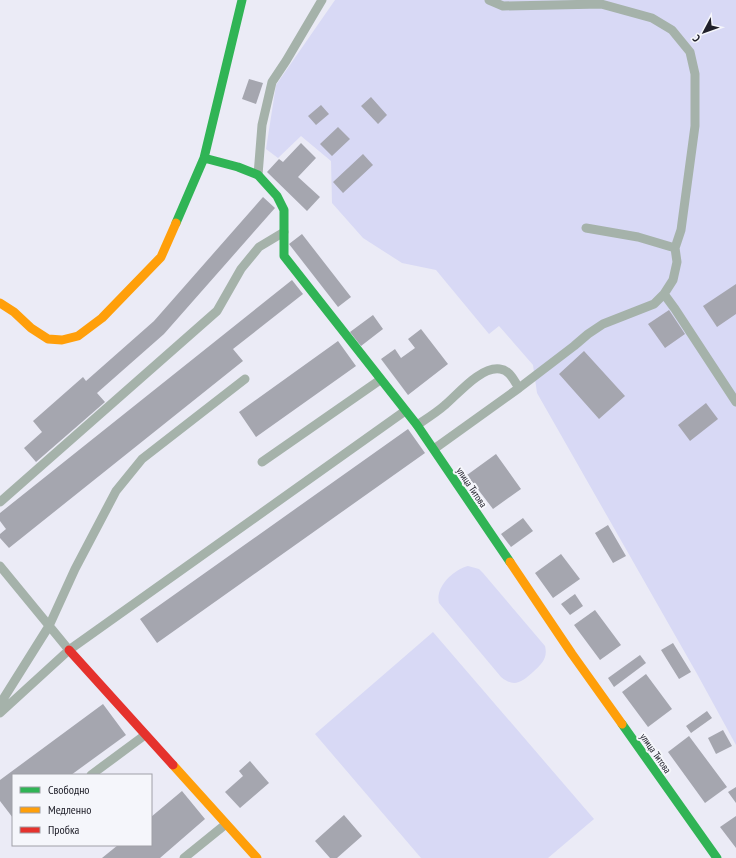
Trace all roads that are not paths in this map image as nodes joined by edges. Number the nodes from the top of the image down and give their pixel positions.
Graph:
1 (242, 0) edge
2 (322, 0) edge
3 (489, 0) edge
4 (204, 158) junction
5 (258, 175) junction
6 (586, 228) dead end
7 (284, 232) junction
8 (675, 248) junction
9 (664, 294) junction
10 (0, 303) edge
11 (245, 378) dead end
12 (380, 380) junction
13 (519, 388) junction
14 (736, 402) edge
15 (405, 410) junction
16 (417, 425) junction
17 (434, 449) junction
18 (262, 462) dead end
19 (0, 502) edge
20 (0, 566) edge
21 (49, 626) junction
22 (69, 650) junction
23 (0, 704) edge
24 (0, 713) edge
25 (145, 735) junction
26 (91, 774) edge
27 (226, 824) junction
28 (184, 858) edge
29 (257, 858) edge
30 (716, 858) edge

1 - 4 street
2 - 5 lane
3 - 8 lane
4 - 5 street, улица Титова
4 - 10 street
5 - 7 street, улица Титова
6 - 8 lane
7 - 12 street, улица Титова
7 - 19 lane
8 - 9 lane
9 - 13 lane
9 - 14 lane
11 - 21 lane
12 - 15 street, улица Титова
12 - 18 lane
13 - 16 lane
13 - 17 lane
15 - 16 street, улица Титова
15 - 22 lane
16 - 17 street, улица Титова
17 - 30 street, улица Титова
20 - 21 lane
21 - 22 lane
21 - 23 lane
22 - 24 lane
22 - 25 street
25 - 26 lane
25 - 27 street
27 - 28 lane
27 - 29 street

